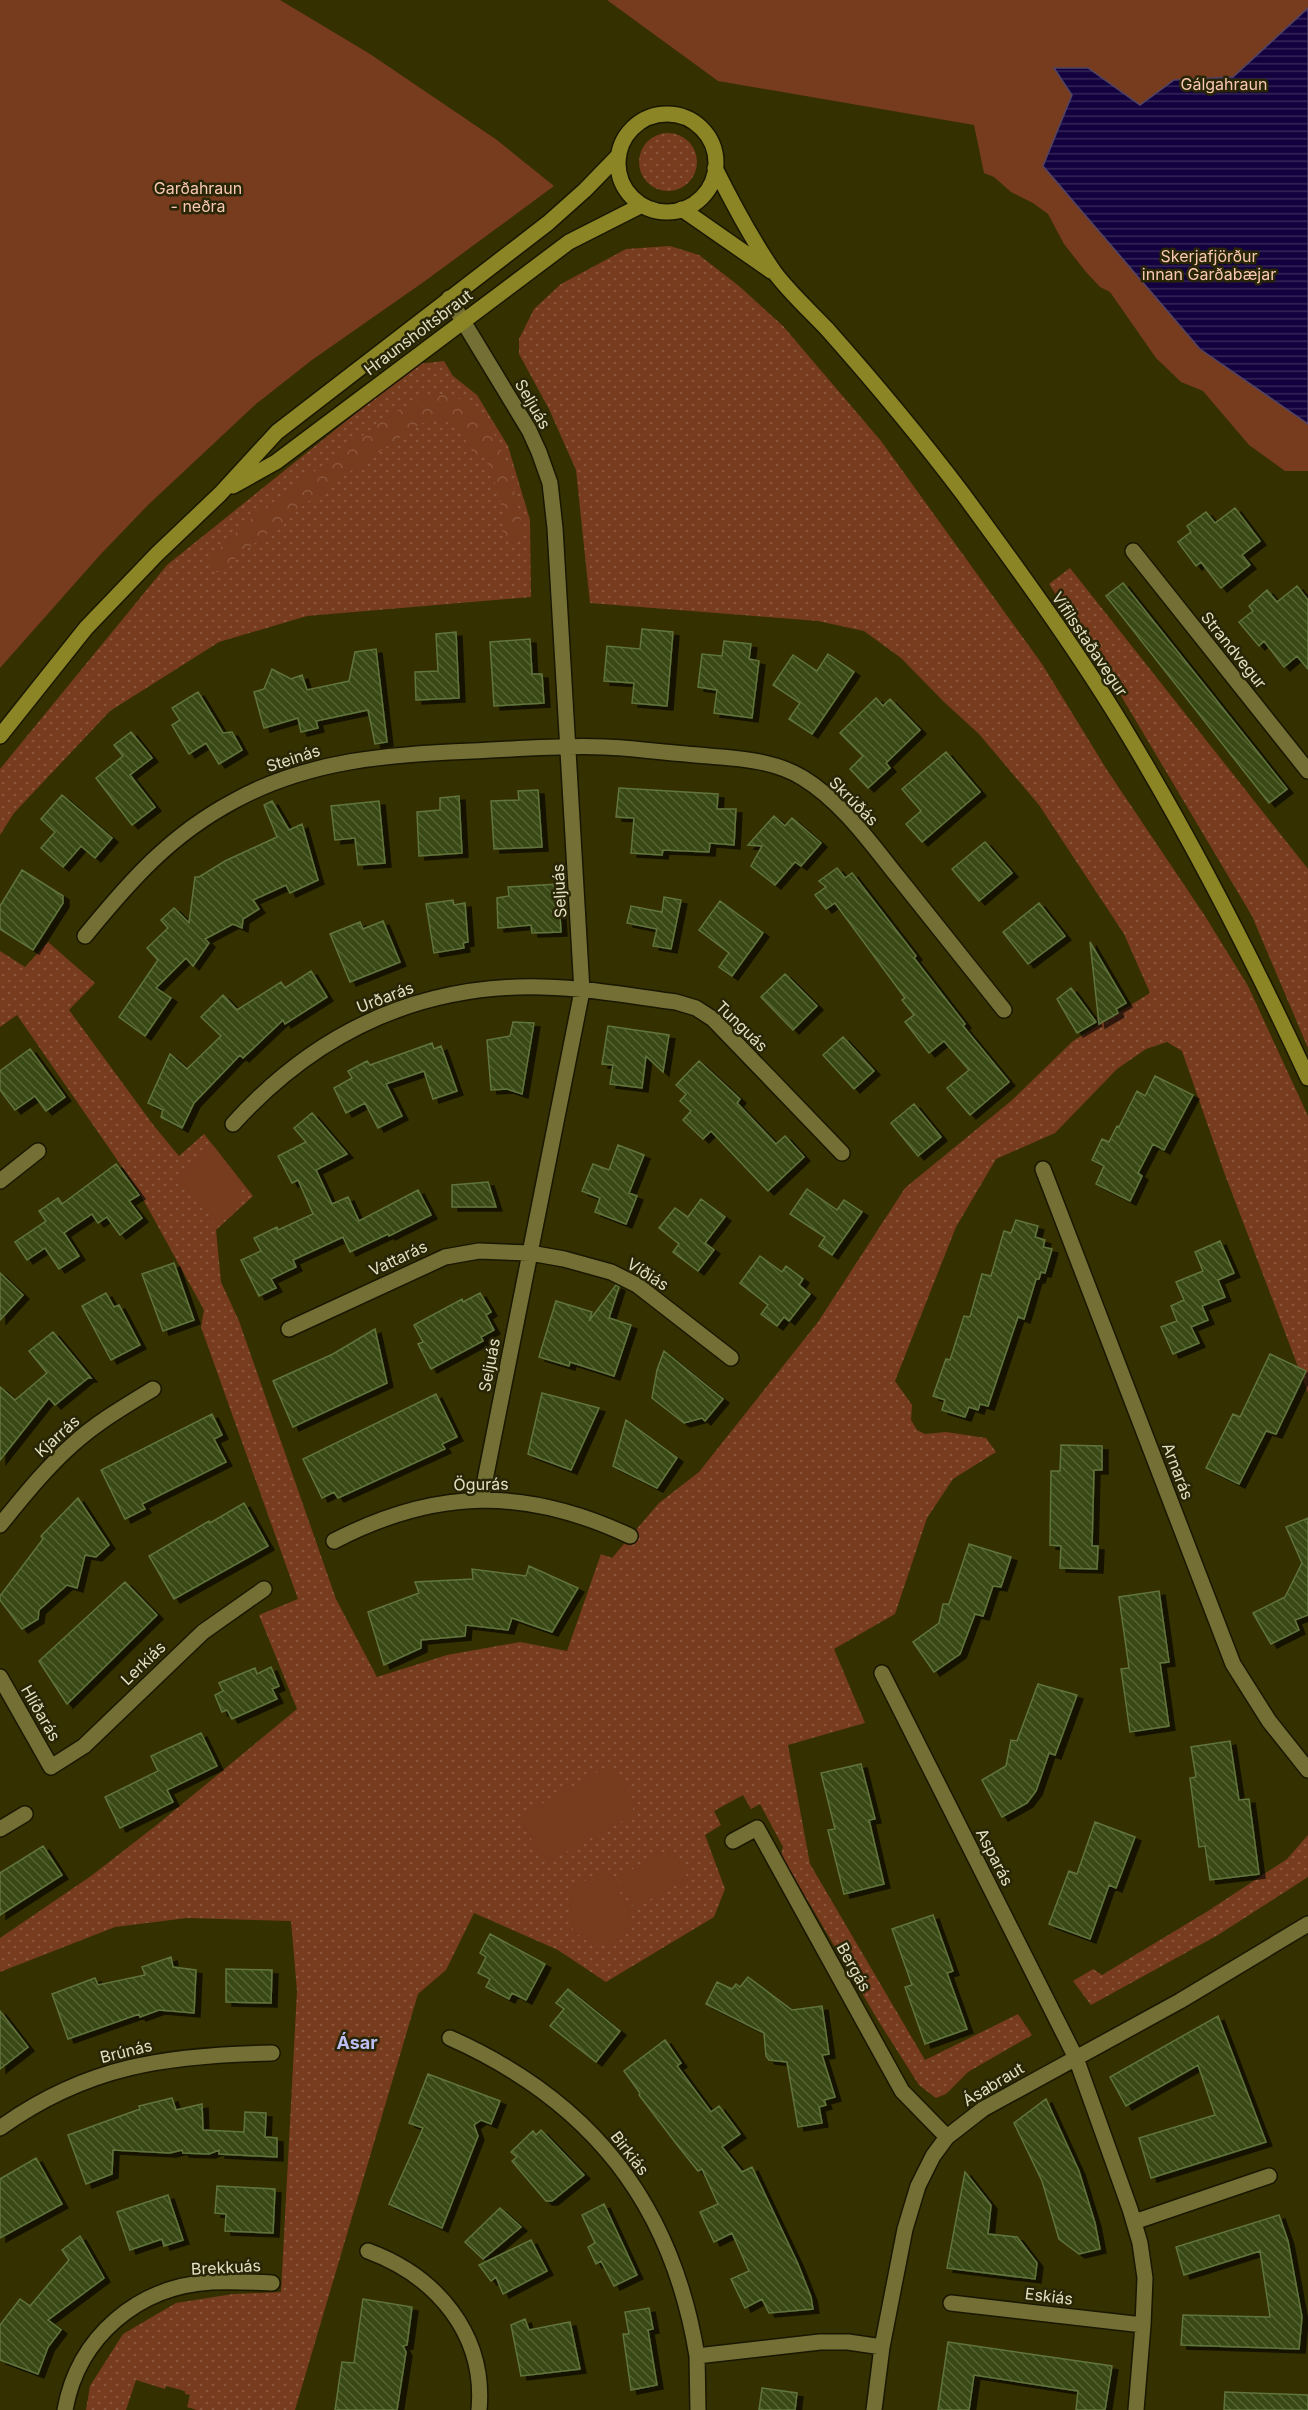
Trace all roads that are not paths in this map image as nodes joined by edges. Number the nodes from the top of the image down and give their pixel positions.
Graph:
1 (619, 155) junction
2 (715, 168) junction
3 (642, 205) junction
4 (681, 210) junction
5 (548, 223) joint
6 (776, 274) junction
7 (449, 298) junction
8 (463, 321) junction
9 (220, 494) junction
10 (1133, 551) dead end
11 (0, 736) edge
12 (569, 747) junction
13 (1308, 771) edge
14 (85, 936) dead end
15 (582, 991) junction
16 (1004, 1010) dead end
17 (1308, 1078) edge
18 (233, 1124) dead end
19 (38, 1151) dead end
20 (842, 1153) dead end
21 (1043, 1169) dead end
22 (0, 1181) edge
23 (530, 1253) junction
24 (289, 1329) dead end
25 (731, 1358) dead end
26 (153, 1389) dead end
27 (481, 1500) junction
28 (0, 1525) edge
29 (630, 1536) dead end
30 (334, 1541) dead end
31 (264, 1589) dead end
32 (882, 1672) dead end
33 (1, 1682) edge
34 (51, 1767) joint
35 (1308, 1770) edge
36 (25, 1814) dead end
37 (0, 1829) edge
38 (733, 1841) dead end
39 (1308, 1924) edge
40 (450, 2038) dead end
41 (273, 2053) dead end
42 (1076, 2058) junction
43 (0, 2128) edge
44 (947, 2137) junction
45 (1269, 2176) dead end
46 (1134, 2222) junction
47 (368, 2251) dead end
48 (272, 2283) dead end
49 (951, 2303) dead end
50 (1143, 2325) junction
51 (882, 2347) junction
52 (697, 2356) junction
53 (65, 2410) edge
54 (479, 2410) edge
55 (698, 2410) edge
56 (874, 2410) edge
57 (1136, 2410) edge

1 - 2 street, Vífilsstaðavegur
1 - 3 street
1 - 5 street, Vífilsstaðavegur
2 - 4 street
2 - 6 street, Vífilsstaðavegur
3 - 4 street
3 - 8 street, Hraunsholtsbraut
4 - 6 street, Vífilsstaðavegur
5 - 7 street, Hraunsholtsbraut
6 - 17 street, Vífilsstaðavegur
7 - 8 street, Seljuás
7 - 9 street, Hraunsholtsbraut
8 - 9 street, Hraunsholtsbraut
8 - 12 street, Seljuás
9 - 11 street, Hraunsholtsbraut
10 - 13 street, Strandvegur
12 - 14 street, Steinás
12 - 15 street, Seljuás
12 - 16 street, Skrúðás
15 - 18 street, Urðarás
15 - 20 street, Tunguás
15 - 23 street, Seljuás
19 - 22 street
21 - 35 street, Arnarás
23 - 24 street, Vattarás
23 - 25 street, Víðiás
23 - 27 street, Seljuás
26 - 28 street, Kjarrás
27 - 29 street, Ögurás
27 - 30 street, Ögurás
31 - 34 street, Lerkiás
32 - 42 street, Asparás
33 - 34 street, Hlíðarás
36 - 37 street
38 - 44 street, Bergás
39 - 42 street, Ásabraut
40 - 52 street, Birkiás
41 - 43 street, Brúnás
42 - 44 street, Ásabraut
42 - 46 street
44 - 51 street, Ásabraut
45 - 46 street
46 - 50 street
47 - 54 street
48 - 53 street, Brekkuás
49 - 50 street, Eskiás
50 - 57 street
51 - 52 street
51 - 56 street, Ásabraut
52 - 55 street, Birkiás

